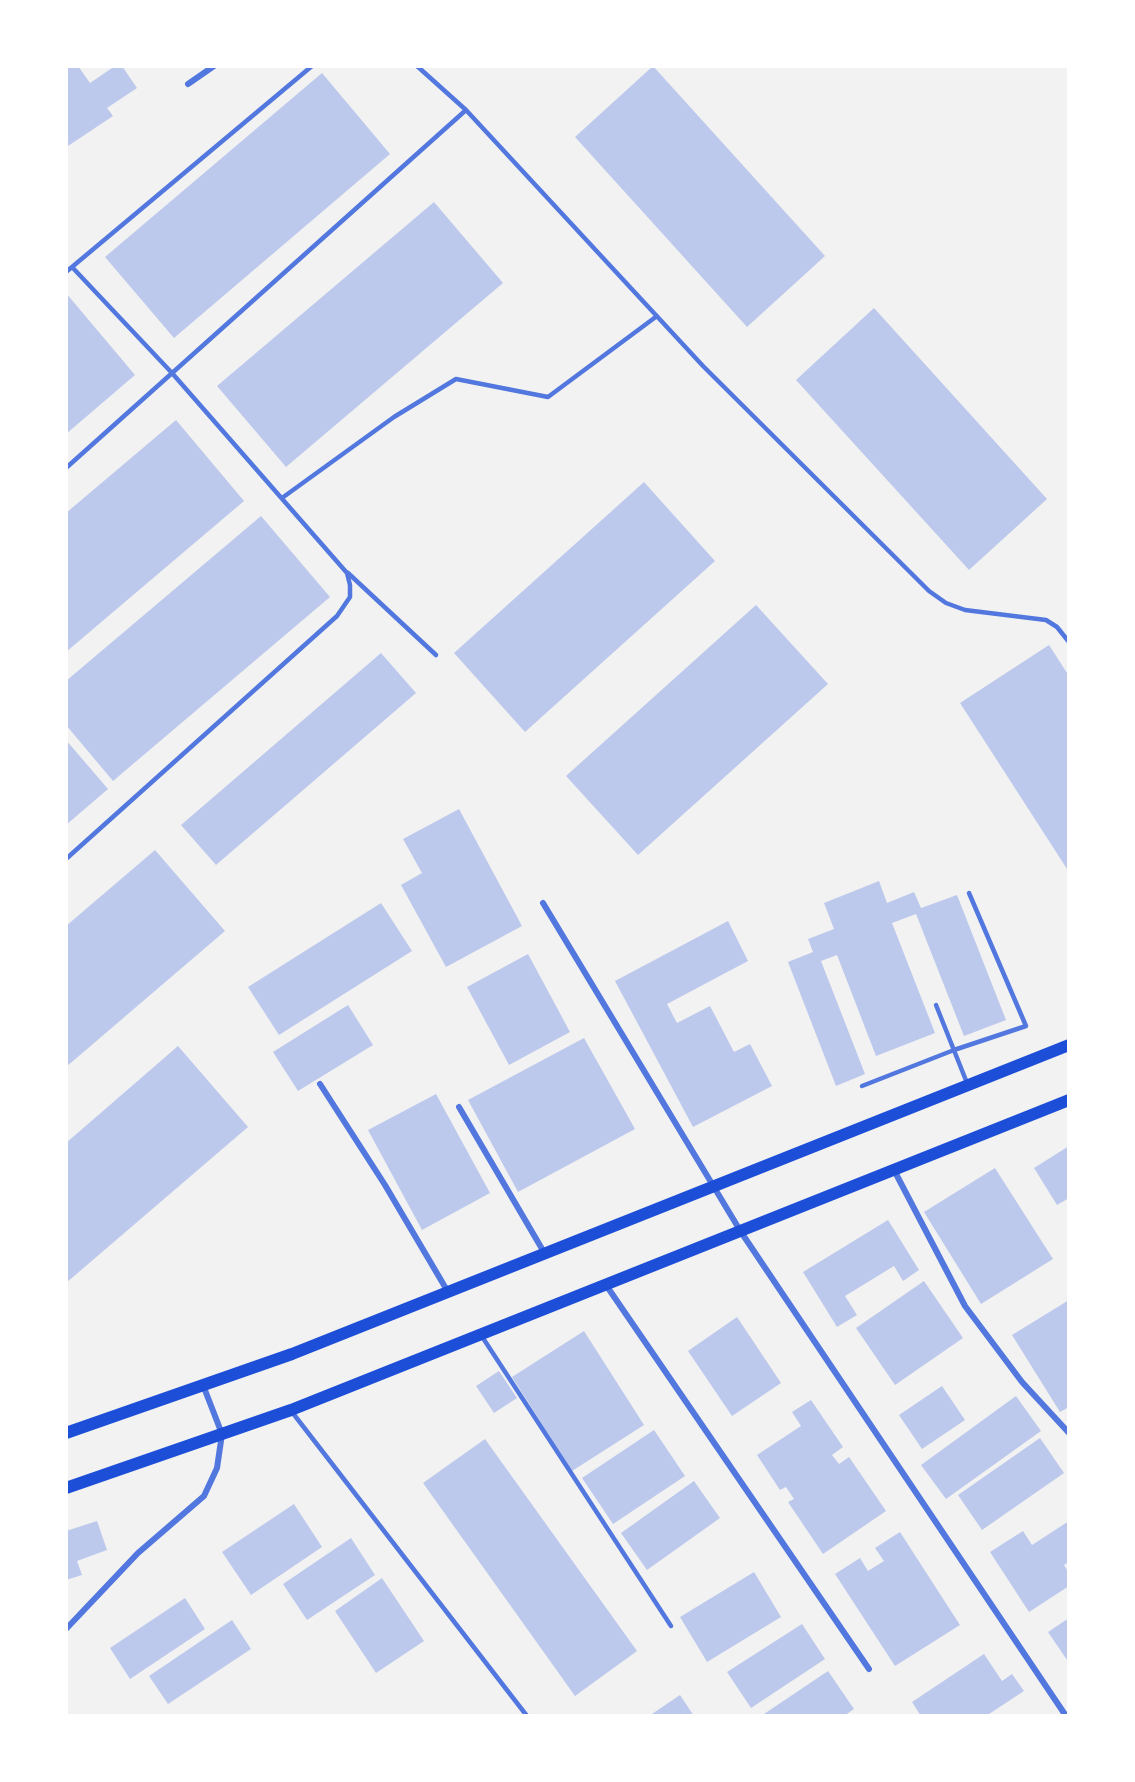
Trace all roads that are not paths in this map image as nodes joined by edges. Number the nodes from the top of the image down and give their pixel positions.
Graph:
1 (214, 66) edge
2 (312, 66) edge
3 (417, 66) edge
4 (188, 84) dead end
5 (466, 110) junction
6 (72, 267) junction
7 (66, 272) edge
8 (657, 316) junction
9 (171, 373) junction
10 (66, 468) edge
11 (282, 498) junction
12 (347, 573) junction
13 (1069, 642) edge
14 (436, 655) dead end
15 (66, 859) edge
16 (969, 893) dead end
17 (543, 903) dead end
18 (936, 1005) dead end
19 (1069, 1045) edge
20 (954, 1050) junction
21 (320, 1084) dead end
22 (862, 1086) dead end
23 (968, 1086) junction
24 (1069, 1100) edge
25 (459, 1107) dead end
26 (894, 1170) junction
27 (714, 1188) junction
28 (741, 1232) junction
29 (545, 1255) junction
30 (606, 1285) junction
31 (448, 1293) junction
32 (481, 1335) junction
33 (203, 1385) junction
34 (291, 1410) junction
35 (1069, 1432) edge
36 (66, 1434) edge
37 (222, 1434) junction
38 (66, 1488) edge
39 (671, 1626) dead end
40 (66, 1629) edge
41 (869, 1669) dead end
42 (527, 1716) edge
43 (1066, 1716) edge

1 - 4 street
2 - 6 lane
3 - 5 lane
5 - 8 lane
5 - 9 lane
6 - 7 lane
6 - 9 lane
8 - 11 lane
8 - 13 lane
9 - 10 lane
9 - 11 lane
11 - 12 lane
12 - 14 lane
12 - 15 lane
16 - 20 lane
17 - 27 street
18 - 20 lane
19 - 23 main road
20 - 22 lane
20 - 23 lane
21 - 31 street
23 - 27 main road
24 - 26 main road
25 - 29 street
26 - 28 main road
26 - 35 street
27 - 28 street
27 - 29 main road
28 - 30 main road
28 - 43 street
29 - 31 main road
30 - 32 main road
30 - 41 street
31 - 33 main road
32 - 34 main road
32 - 39 lane
33 - 36 main road
33 - 37 street
34 - 37 main road
34 - 42 lane
37 - 38 main road
37 - 40 street

